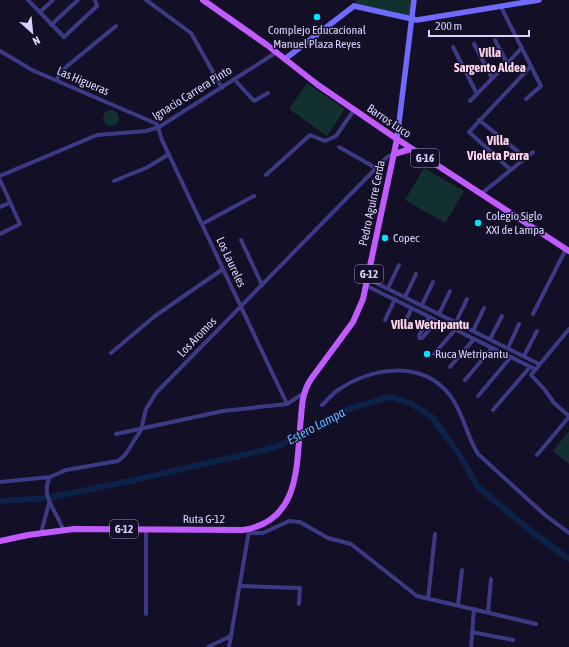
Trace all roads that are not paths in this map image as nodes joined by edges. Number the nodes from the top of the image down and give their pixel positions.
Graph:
1 (29, 0) edge
2 (53, 0) edge
3 (78, 0) edge
4 (95, 0) edge
5 (146, 0) edge
6 (203, 0) edge
7 (414, 0) edge
8 (540, 0) edge
9 (354, 3) edge
10 (501, 7) junction
11 (40, 12) junction
12 (412, 20) junction
13 (51, 25) junction
14 (116, 26) dead end
15 (495, 40) dead end
16 (474, 44) dead end
17 (453, 47) dead end
18 (522, 48) junction
19 (0, 51) edge
20 (276, 52) junction
21 (285, 59) junction
22 (507, 63) junction
23 (531, 66) junction
24 (492, 78) junction
25 (57, 79) junction
26 (234, 80) junction
27 (222, 88) junction
28 (268, 93) dead end
29 (477, 94) junction
30 (526, 99) dead end
31 (470, 101) dead end
32 (354, 110) junction
33 (479, 120) junction
34 (159, 127) junction
35 (397, 139) junction
36 (339, 147) dead end
37 (411, 149) junction
38 (533, 152) dead end
39 (169, 154) junction
40 (394, 154) junction
41 (526, 158) junction
42 (376, 168) junction
43 (511, 170) junction
44 (266, 175) dead end
45 (0, 176) edge
46 (0, 180) edge
47 (114, 181) dead end
48 (481, 194) junction
49 (254, 196) dead end
50 (10, 203) junction
51 (0, 207) edge
52 (203, 223) junction
53 (0, 234) edge
54 (241, 240) dead end
55 (568, 250) edge
56 (399, 265) dead end
57 (223, 269) junction
58 (416, 274) dead end
59 (368, 278) junction
60 (433, 282) dead end
61 (262, 284) junction
62 (366, 286) junction
63 (386, 287) junction
64 (450, 291) dead end
65 (381, 293) junction
66 (405, 297) junction
67 (394, 299) junction
68 (467, 299) dead end
69 (422, 305) junction
70 (241, 306) junction
71 (412, 308) junction
72 (484, 308) dead end
73 (439, 314) junction
74 (533, 314) dead end
75 (502, 316) dead end
76 (429, 317) junction
77 (384, 320) dead end
78 (437, 321) junction
79 (454, 321) junction
80 (519, 324) dead end
81 (403, 326) dead end
82 (449, 326) junction
83 (454, 329) junction
84 (569, 329) edge
85 (538, 330) dead end
86 (473, 331) junction
87 (474, 339) junction
88 (490, 339) junction
89 (492, 348) junction
90 (508, 348) junction
91 (111, 353) dead end
92 (434, 354) dead end
93 (524, 356) junction
94 (511, 358) junction
95 (530, 359) junction
96 (540, 364) junction
97 (528, 366) junction
98 (450, 367) dead end
99 (535, 369) junction
100 (465, 380) dead end
101 (304, 393) junction
102 (478, 396) dead end
103 (287, 404) junction
104 (322, 405) dead end
105 (493, 410) dead end
106 (569, 416) edge
107 (141, 430) junction
108 (116, 434) dead end
109 (537, 455) dead end
110 (50, 477) junction
111 (0, 482) edge
112 (49, 503) junction
113 (146, 529) junction
114 (63, 530) junction
115 (250, 531) junction
116 (42, 533) junction
117 (436, 534) dead end
118 (569, 534) edge
119 (0, 541) edge
120 (462, 570) dead end
121 (491, 579) dead end
122 (241, 586) junction
123 (428, 599) junction
124 (299, 604) dead end
125 (458, 605) junction
126 (474, 609) junction
127 (488, 612) junction
128 (146, 614) dead end
129 (536, 624) dead end
130 (472, 632) junction
131 (231, 636) junction
132 (513, 640) dead end
133 (208, 647) edge
134 (230, 647) edge
135 (471, 647) edge

1 - 11 street
2 - 11 street
3 - 13 street
4 - 13 street
5 - 27 street
6 - 20 main road, Barros Luco / G-16
7 - 12 main road, Pedro Aguirre Cerda
8 - 10 main road
9 - 12 main road
9 - 21 main road
10 - 12 main road
10 - 18 street
11 - 13 street
12 - 35 main road, Pedro Aguirre Cerda
14 - 25 street
15 - 22 street
16 - 24 street
17 - 29 street
18 - 22 street
18 - 23 street
19 - 25 street, Las Higueras
20 - 21 main road, Barros Luco / G-16
20 - 26 street, Ignacio Carrera Pinto
21 - 32 main road, Barros Luco / G-16
22 - 24 street
23 - 30 street
23 - 33 street
24 - 29 street
25 - 34 street, Las Higueras
26 - 27 street, Ignacio Carrera Pinto
26 - 28 street
27 - 34 street, Ignacio Carrera Pinto
29 - 31 street
32 - 35 main road, Barros Luco / G-16
32 - 44 street
33 - 41 street
33 - 43 street
34 - 39 street, Los Laureles
34 - 45 street, Ignacio Carrera Pinto
35 - 37 main road, Barros Luco / G-16
35 - 40 main road, Pedro Aguirre Cerda / G-12
36 - 42 street
37 - 40 main road
37 - 48 main road, Barros Luco / G-16
38 - 41 street
39 - 47 street
39 - 52 street, Los Laureles
40 - 42 street, Los Aromos
40 - 59 main road, Pedro Aguirre Cerda / G-12
41 - 43 street
42 - 61 street, Los Aromos
43 - 48 street
46 - 50 street
48 - 55 main road, Barros Luco / G-16
49 - 52 street
50 - 51 street
50 - 53 street
52 - 57 street, Los Laureles
54 - 61 street
55 - 74 street
56 - 63 street
57 - 70 street, Los Laureles
57 - 91 street
58 - 66 street
59 - 62 main road, Pedro Aguirre Cerda / G-12
59 - 63 street
60 - 69 street
61 - 70 street, Los Aromos
62 - 65 street
62 - 101 main road, Pedro Aguirre Cerda / G-12
63 - 65 street
63 - 66 street
64 - 73 street
65 - 67 street
66 - 69 street
67 - 71 street
67 - 77 street
68 - 79 street
69 - 73 street
70 - 103 street, Los Laureles
70 - 107 street, Los Aromos
71 - 76 street
71 - 81 street
72 - 86 street
73 - 79 street
75 - 88 street
76 - 78 street
76 - 78 street
78 - 82 street
79 - 82 street
79 - 83 street
79 - 86 street
80 - 90 street
82 - 83 street
83 - 87 street
83 - 92 street
84 - 96 street
85 - 93 street
86 - 88 street
87 - 89 street
87 - 98 street
88 - 90 street
89 - 94 street
89 - 100 street
90 - 93 street
93 - 95 street
94 - 97 street
94 - 102 street
95 - 96 street
95 - 97 street
96 - 99 street
97 - 99 street
97 - 105 street
99 - 106 street
101 - 103 street
101 - 115 main road, Ruta G-12 / G-12
103 - 107 street
104 - 118 street
106 - 109 street
107 - 108 street
107 - 110 street, Los Aromos
110 - 111 street, Los Aromos
110 - 112 street
112 - 114 street
112 - 116 street
113 - 114 main road, Ruta G-12 / G-12
113 - 115 main road, Ruta G-12 / G-12
113 - 128 street
114 - 116 main road, Ruta G-12 / G-12
115 - 122 street
115 - 123 street
116 - 119 main road, Ruta G-12 / G-12
117 - 123 street
120 - 125 street
121 - 127 street
122 - 124 street
122 - 131 street
123 - 125 street
125 - 126 street
126 - 127 street
126 - 130 street
127 - 129 street
130 - 132 street
130 - 135 street
131 - 133 street
131 - 134 street

